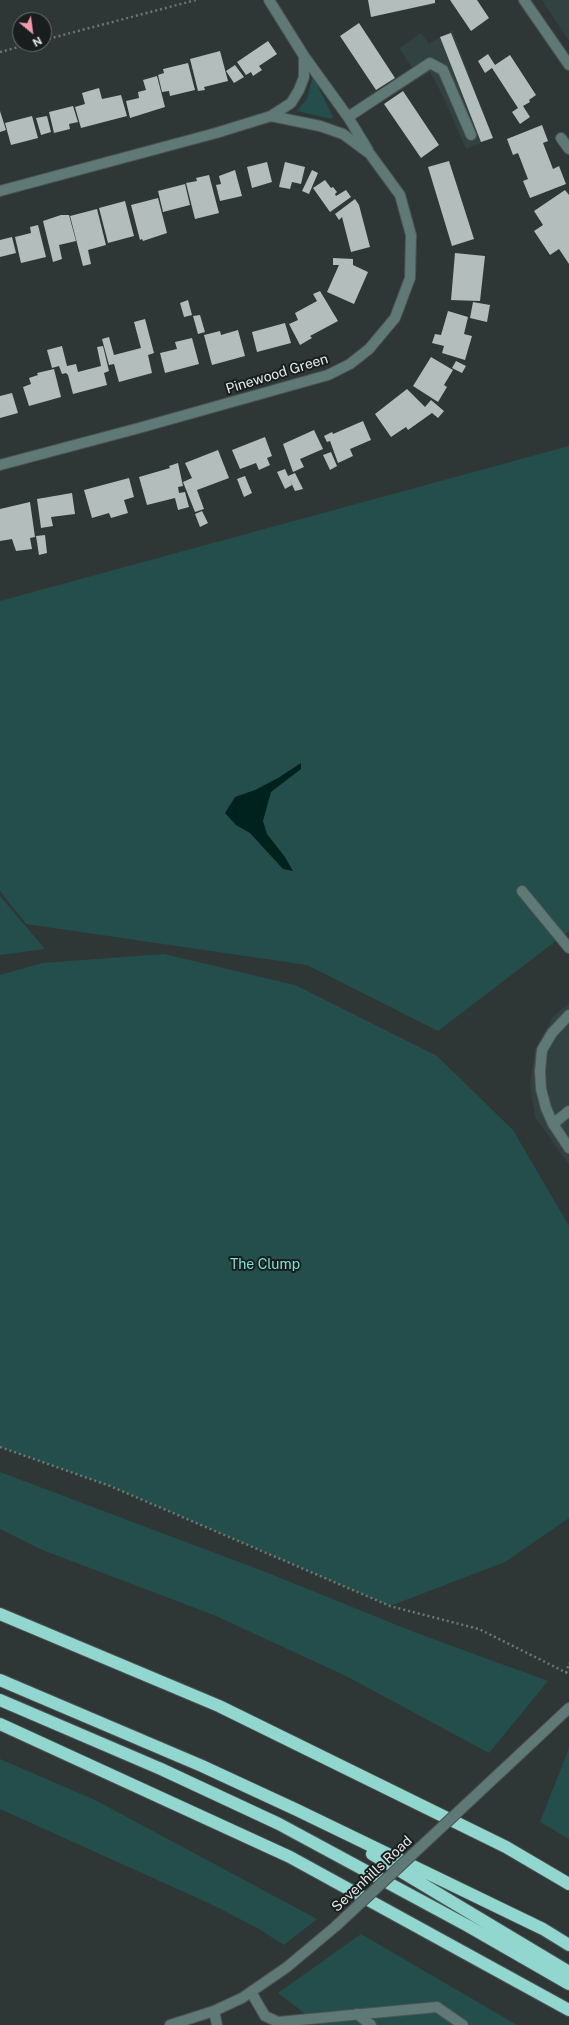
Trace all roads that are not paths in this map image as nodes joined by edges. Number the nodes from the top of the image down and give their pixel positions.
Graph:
1 (269, 0) edge
2 (524, 0) edge
3 (304, 56) junction
4 (569, 65) edge
5 (271, 116) junction
6 (348, 117) junction
7 (470, 135) dead end
8 (561, 138) dead end
9 (569, 149) edge
10 (370, 154) junction
11 (0, 191) edge
12 (0, 465) edge
13 (522, 891) dead end
14 (569, 948) edge
15 (569, 1015) edge
16 (569, 1111) edge
17 (554, 1124) junction
18 (569, 1148) edge
19 (0, 1614) edge
20 (0, 1680) edge
21 (0, 1700) edge
22 (569, 1708) edge
23 (0, 1724) edge
24 (297, 1810) junction
25 (569, 1884) edge
26 (569, 1945) edge
27 (569, 1972) edge
28 (569, 1984) edge
29 (251, 1992) junction
30 (569, 2010) edge
31 (214, 2011) junction
32 (357, 2014) junction
33 (170, 2025) edge
34 (217, 2025) edge
35 (371, 2025) edge
36 (463, 2025) edge

1 - 3 street, Pinewood Green
2 - 4 street
3 - 5 street, Pinewood Green
3 - 6 street, Pinewood Green
5 - 10 street, Pinewood Green
5 - 11 street, Pinewood Green
6 - 7 street
6 - 10 street, Pinewood Green
8 - 9 street
10 - 12 street, Pinewood Green
13 - 14 street
15 - 17 street
16 - 17 street
17 - 18 street
19 - 25 highway
20 - 24 highway
21 - 28 highway
22 - 29 street, Sevenhills Road, bridge
23 - 30 highway
24 - 26 highway
24 - 27 highway
29 - 31 street, Sevenhills Road
29 - 32 street
31 - 33 street, Sevenhills Road
31 - 34 street
32 - 35 street
32 - 36 street

